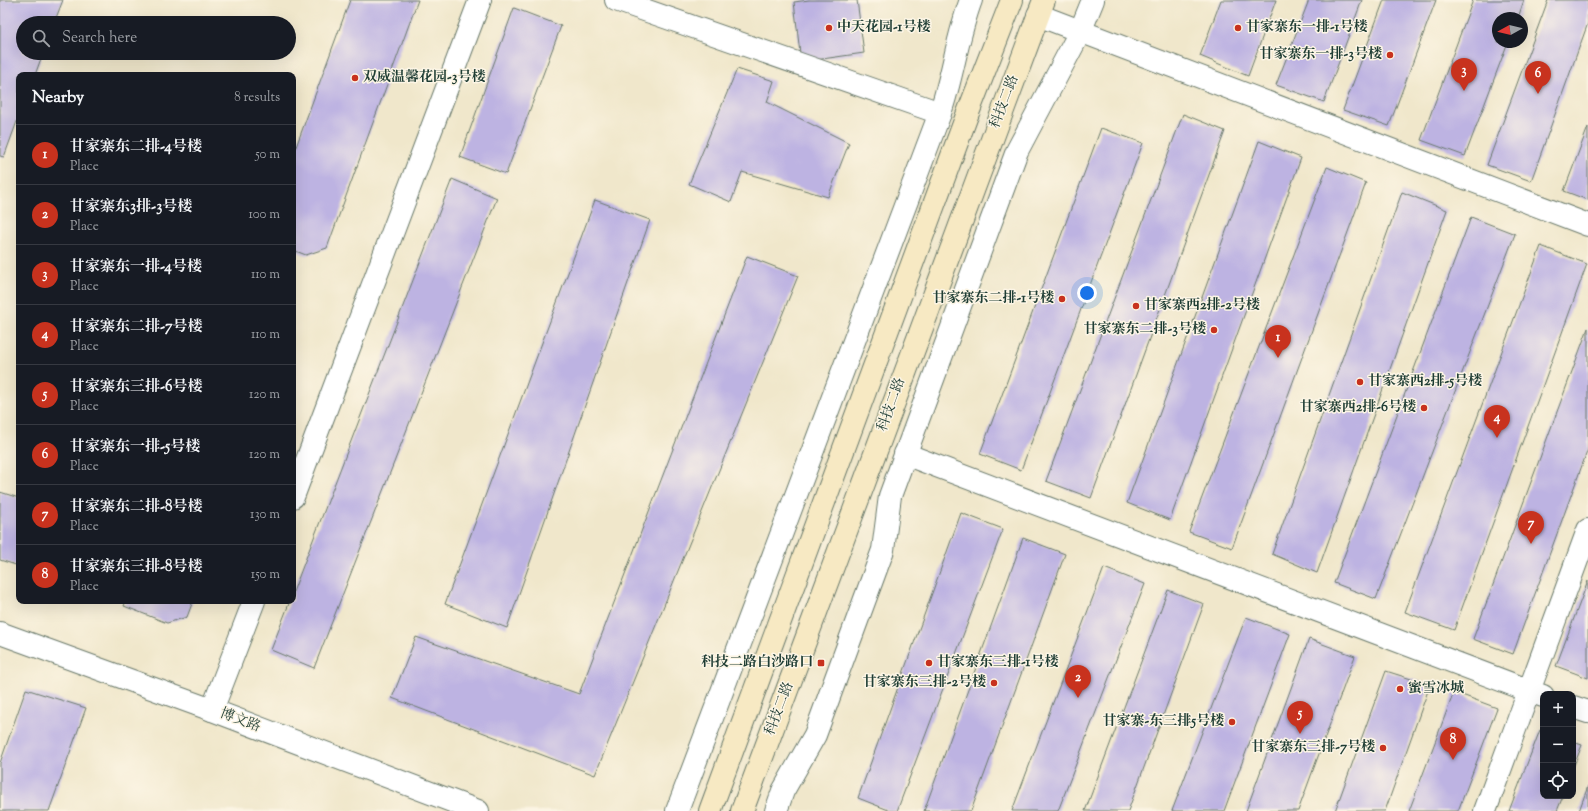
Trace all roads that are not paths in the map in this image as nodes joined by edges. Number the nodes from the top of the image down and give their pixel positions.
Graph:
1 (480, 0) edge
2 (616, 0) edge
3 (971, 0) edge
4 (1012, 0) edge
5 (1093, 0) edge
6 (1041, 8) edge
7 (1080, 32) junction
8 (940, 113) junction
9 (1588, 225) edge
10 (905, 454) junction
11 (296, 489) edge
12 (1588, 530) edge
13 (253, 604) edge
14 (0, 633) edge
15 (1536, 694) edge
16 (1576, 708) edge
17 (212, 710) junction
18 (1588, 712) edge
19 (478, 811) edge
20 (677, 811) edge
21 (710, 811) edge
22 (742, 811) edge
23 (776, 811) edge
24 (1484, 811) edge

1 - 11 street
2 - 8 street
3 - 8 street
4 - 21 main road, 科技二路
5 - 7 street
6 - 7 street
6 - 22 main road, 科技二路
7 - 9 street
7 - 10 street
8 - 20 street
10 - 15 street
10 - 23 street
12 - 15 street
13 - 17 street
14 - 17 street, 博文路
15 - 24 street
16 - 18 street
17 - 19 street, 博文路

